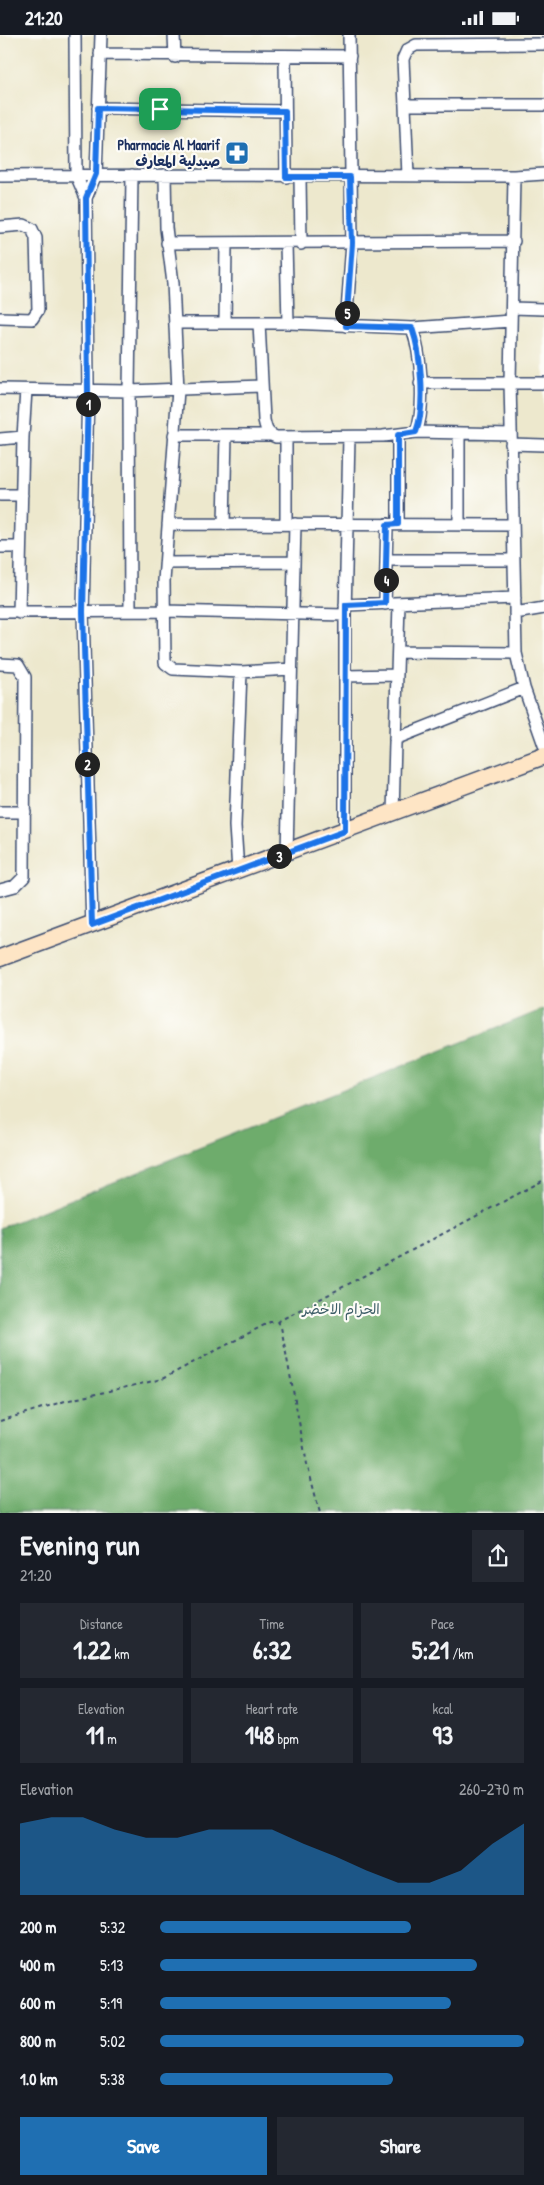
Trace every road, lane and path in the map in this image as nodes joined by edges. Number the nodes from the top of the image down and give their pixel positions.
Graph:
1 (75, 35) edge
2 (100, 35) edge
3 (174, 35) edge
4 (349, 35) edge
5 (544, 44) edge
6 (100, 54) junction
7 (175, 57) junction
8 (285, 57) junction
9 (350, 57) junction
10 (405, 105) junction
11 (544, 105) edge
12 (98, 108) junction
13 (285, 111) junction
14 (96, 174) junction
15 (544, 174) edge
16 (76, 175) junction
17 (132, 175) junction
18 (165, 175) junction
19 (408, 175) junction
20 (0, 176) edge
21 (514, 176) junction
22 (286, 177) junction
23 (300, 177) junction
24 (350, 177) junction
25 (86, 198) junction
26 (0, 227) edge
27 (514, 241) junction
28 (167, 243) junction
29 (302, 243) junction
30 (352, 243) junction
31 (226, 244) junction
32 (286, 244) junction
33 (512, 308) junction
34 (544, 309) edge
35 (0, 318) edge
36 (511, 321) junction
37 (176, 323) junction
38 (225, 323) junction
39 (259, 323) junction
40 (288, 323) junction
41 (346, 326) junction
42 (412, 328) junction
43 (510, 382) junction
44 (420, 383) junction
45 (544, 383) edge
46 (261, 386) junction
47 (0, 389) edge
48 (26, 390) junction
49 (88, 390) junction
50 (178, 390) junction
51 (129, 391) junction
52 (416, 432) junction
53 (459, 433) junction
54 (174, 435) junction
55 (226, 435) junction
56 (271, 435) junction
57 (398, 435) junction
58 (23, 437) junction
59 (286, 437) junction
60 (349, 437) junction
61 (0, 439) edge
62 (511, 439) junction
63 (544, 445) edge
64 (0, 495) edge
65 (22, 495) junction
66 (168, 524) junction
67 (224, 524) junction
68 (290, 524) junction
69 (347, 524) junction
70 (393, 524) junction
71 (459, 525) junction
72 (513, 525) junction
73 (0, 547) edge
74 (20, 547) junction
75 (386, 560) junction
76 (514, 560) junction
77 (293, 562) junction
78 (166, 563) junction
79 (515, 598) junction
80 (385, 603) junction
81 (399, 603) junction
82 (544, 607) edge
83 (345, 610) junction
84 (130, 611) junction
85 (164, 611) junction
86 (0, 612) edge
87 (83, 612) junction
88 (291, 612) junction
89 (19, 613) junction
90 (515, 613) junction
91 (398, 652) junction
92 (516, 653) junction
93 (0, 664) edge
94 (291, 669) junction
95 (241, 672) junction
96 (397, 675) junction
97 (345, 676) junction
98 (524, 688) junction
99 (395, 739) junction
100 (544, 745) edge
101 (544, 756) edge
102 (0, 812) edge
103 (26, 813) junction
104 (393, 813) junction
105 (345, 831) junction
106 (287, 853) junction
107 (238, 871) junction
108 (0, 890) edge
109 (92, 925) junction
110 (0, 959) edge
111 (544, 1180) edge
112 (277, 1322) junction
113 (0, 1421) edge
114 (320, 1513) edge

1 - 16 street
2 - 6 street
3 - 7 street
4 - 9 street
5 - 10 street
6 - 7 street
6 - 12 street
7 - 8 street
8 - 9 street
8 - 13 street
9 - 24 street
10 - 11 street
10 - 19 street
12 - 13 street
12 - 14 street
13 - 22 street
14 - 16 street
14 - 17 street
14 - 25 street
15 - 21 street
16 - 20 street
16 - 25 street
17 - 18 street
17 - 51 street
18 - 22 street
18 - 28 street
19 - 21 street
19 - 24 street
21 - 27 street
22 - 23 street
23 - 24 street
23 - 29 street
24 - 30 street
25 - 49 street
26 - 35 street
27 - 30 street
27 - 33 street
28 - 31 street
28 - 37 street
29 - 30 street
29 - 32 street
30 - 41 street
31 - 32 street
31 - 38 street
32 - 40 street
33 - 34 street
33 - 36 street
36 - 42 street
36 - 43 street
37 - 38 street
37 - 50 street
38 - 39 street
39 - 40 street
39 - 46 street
40 - 41 street
41 - 42 street
42 - 44 street
43 - 44 street
43 - 45 street
43 - 62 street
44 - 52 street
46 - 50 street
46 - 56 street
47 - 48 street
48 - 49 street
48 - 58 street
49 - 51 street
49 - 87 street
50 - 51 street
50 - 54 street
51 - 84 street
52 - 53 street
52 - 57 street
53 - 62 street
53 - 71 street
54 - 55 street
54 - 66 street
55 - 56 street
55 - 67 street
56 - 59 street
57 - 60 street
57 - 70 street
58 - 61 street
58 - 65 street
59 - 60 street
59 - 68 street
60 - 69 street
62 - 63 street
62 - 72 street
64 - 65 street
65 - 74 street
66 - 67 street
66 - 78 street
67 - 68 street
68 - 69 street
68 - 77 street
69 - 70 street
69 - 83 street
70 - 71 street
70 - 75 street
71 - 72 street
72 - 76 street
73 - 74 street
74 - 89 street
75 - 76 street
75 - 80 street
76 - 79 street
77 - 78 street
77 - 88 street
78 - 85 street
79 - 81 street
79 - 90 street
80 - 81 street
80 - 83 street
81 - 91 street
82 - 90 street
83 - 88 street
83 - 97 street
84 - 85 street
84 - 87 street
85 - 88 street
85 - 95 street
86 - 89 street
87 - 89 street
87 - 109 street
88 - 94 street
90 - 92 street
91 - 92 street
91 - 96 street
92 - 98 street
93 - 103 street
94 - 95 street
94 - 106 street
95 - 107 street
96 - 97 street
96 - 99 street
97 - 105 street
98 - 99 street
98 - 100 street
99 - 104 street
101 - 104 street
102 - 103 street
103 - 108 street
104 - 105 street
105 - 106 street
106 - 107 street
107 - 109 street
109 - 110 street
111 - 112 path
112 - 113 path
112 - 114 path

